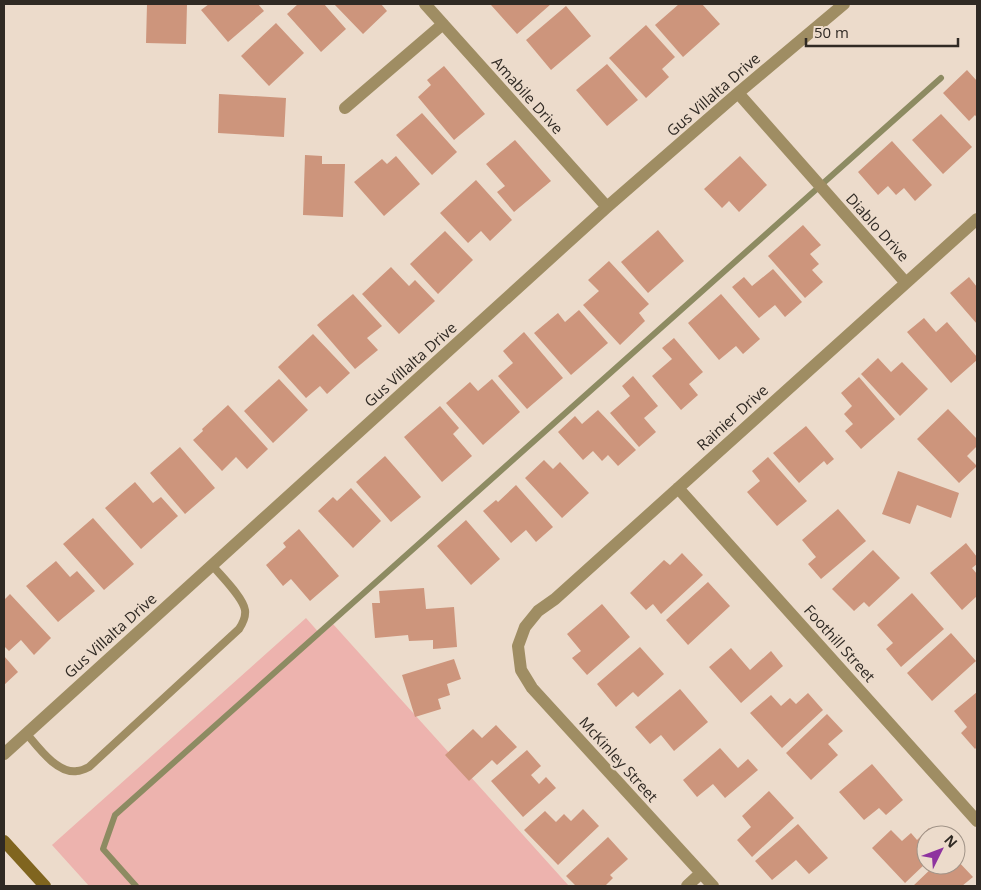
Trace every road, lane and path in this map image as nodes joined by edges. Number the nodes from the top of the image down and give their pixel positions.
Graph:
1 (425, 4) edge
2 (844, 4) edge
3 (443, 24) junction
4 (738, 93) junction
5 (345, 108) dead end
6 (607, 207) junction
7 (977, 219) edge
8 (906, 283) junction
9 (678, 488) junction
10 (212, 565) junction
11 (518, 646) joint
12 (26, 733) junction
13 (4, 754) edge
14 (977, 821) edge
15 (4, 841) edge
16 (701, 873) junction
17 (45, 886) edge
18 (687, 886) edge
19 (713, 886) edge

1 - 3 street, Amabile Drive
2 - 4 street, Gus Villalta Drive
3 - 5 street
3 - 6 street, Amabile Drive
4 - 6 street, Gus Villalta Drive
4 - 8 street, Diablo Drive
6 - 10 street, Gus Villalta Drive
7 - 8 street, Rainier Drive
8 - 9 street, Rainier Drive
9 - 11 street, Rainier Drive
9 - 14 street, Foothill Street
10 - 12 street, Gus Villalta Drive
10 - 12 lane
11 - 16 street, McKinley Street
12 - 13 street, Gus Villalta Drive
15 - 17 street
16 - 18 street
16 - 19 street, McKinley Street

